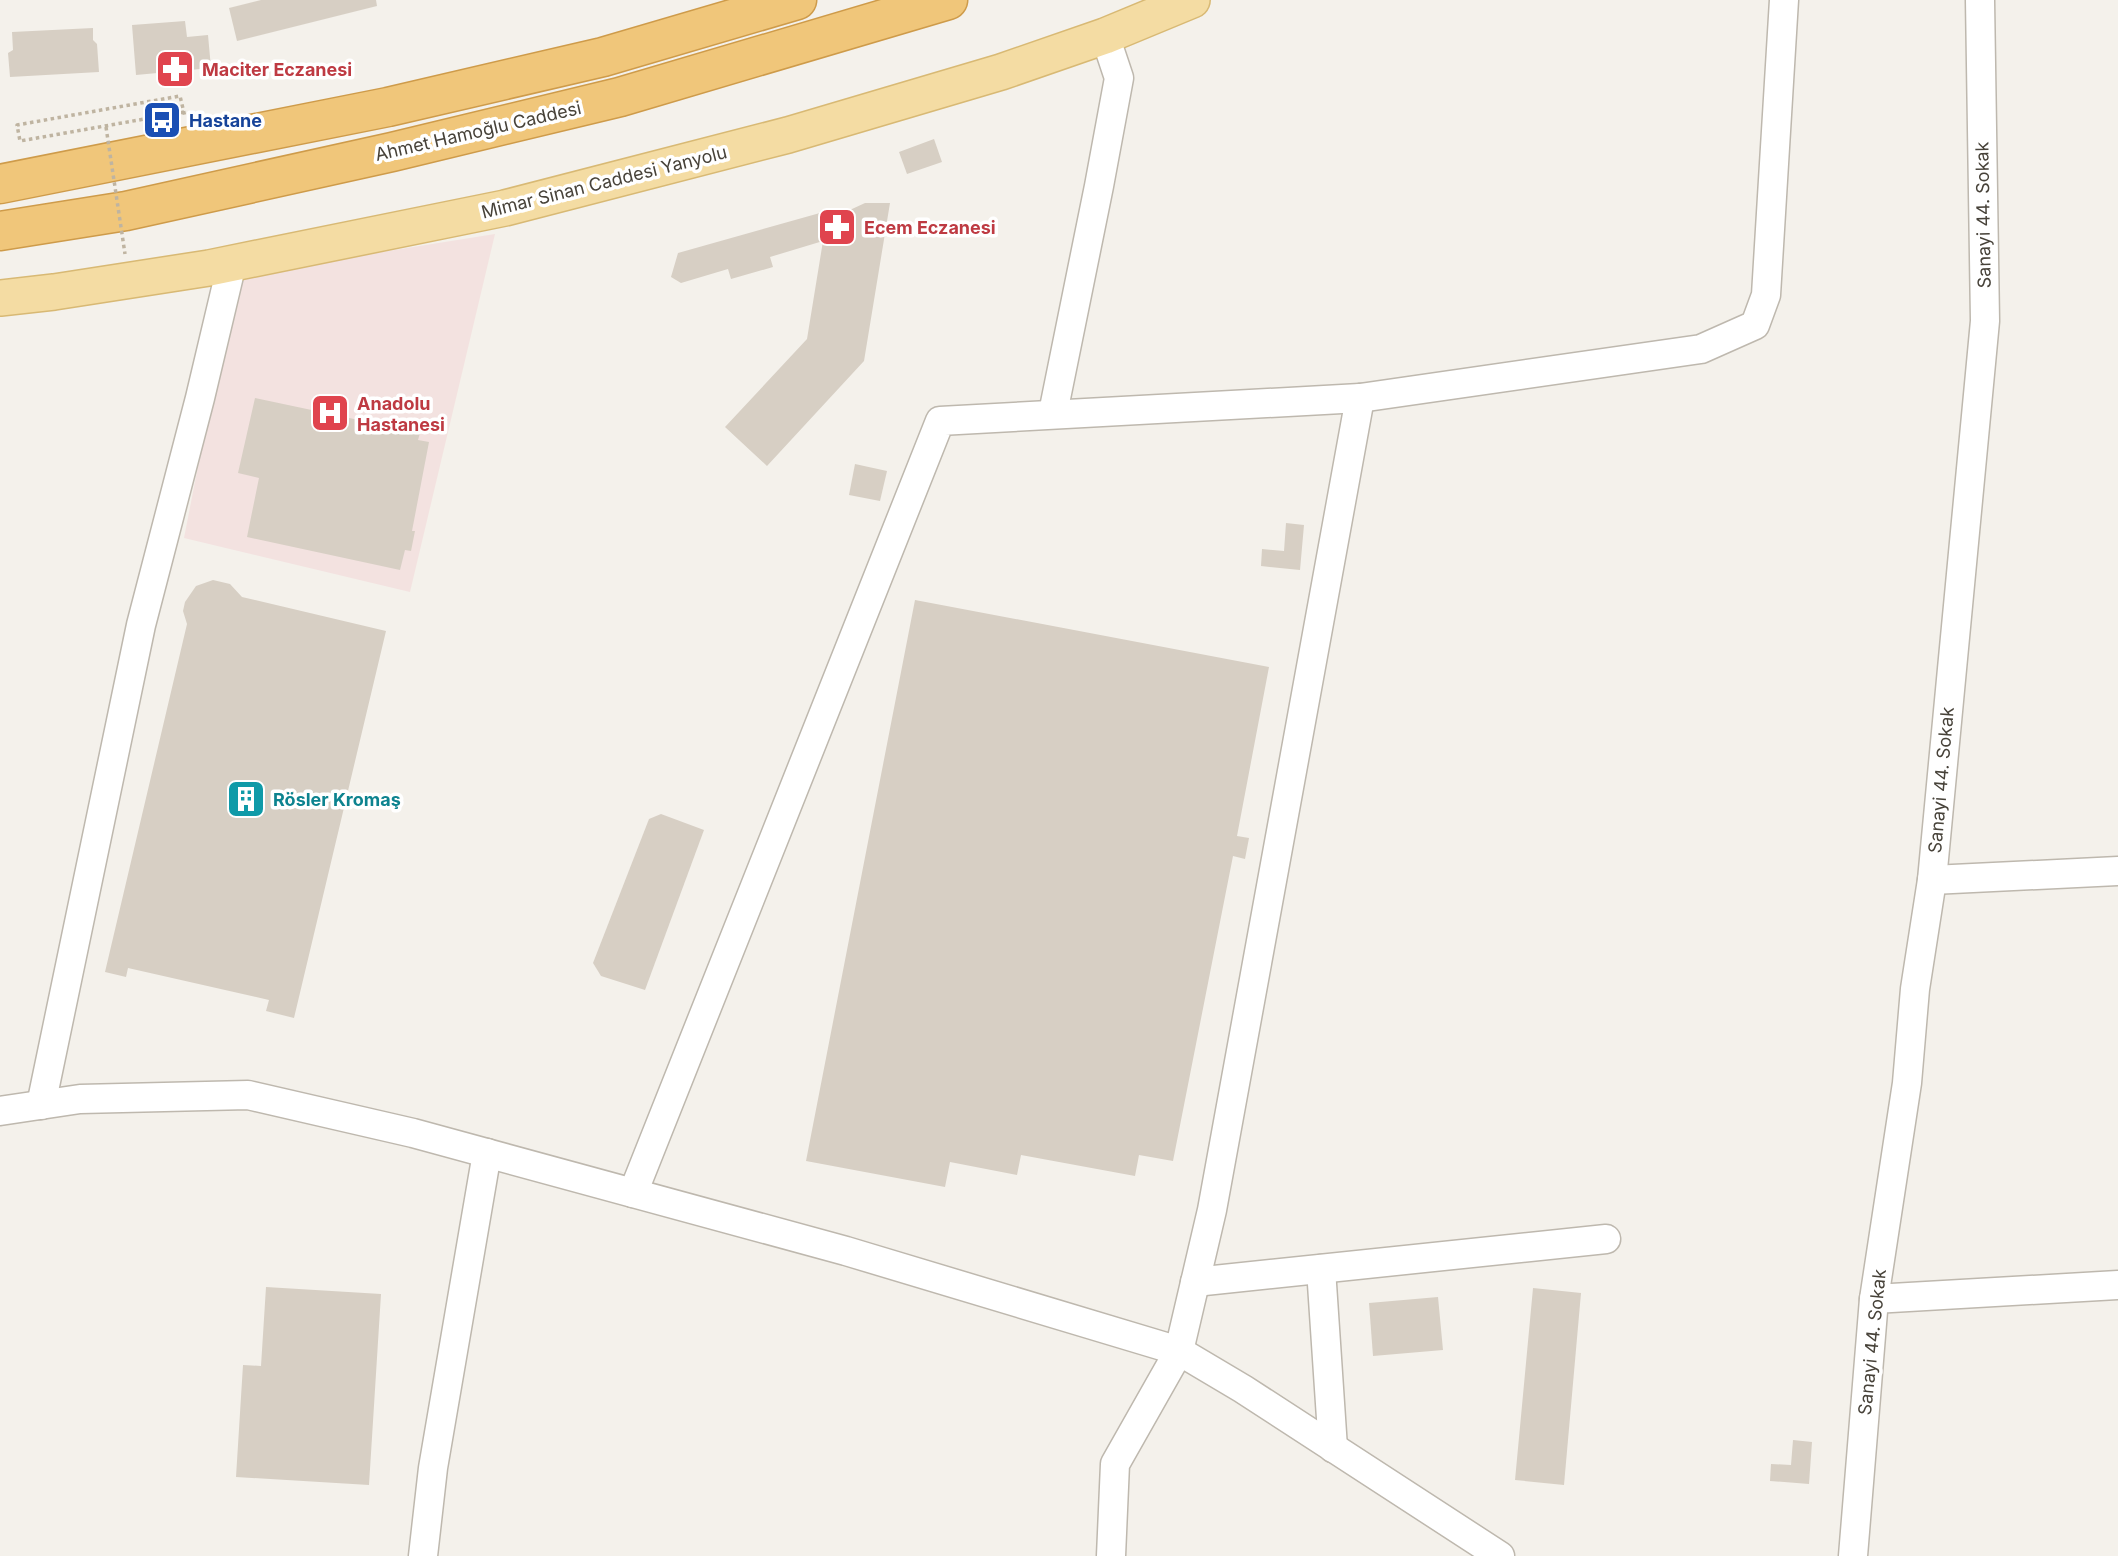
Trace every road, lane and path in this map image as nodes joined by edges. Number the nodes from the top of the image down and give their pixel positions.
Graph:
1 (797, 0) edge
2 (948, 0) edge
3 (1192, 0) edge
4 (1784, 0) edge
5 (1980, 0) edge
6 (1105, 36) junction
7 (106, 127) junction
8 (188, 129) junction
9 (0, 184) edge
10 (0, 231) edge
11 (125, 254) dead end
12 (232, 263) junction
13 (0, 298) edge
14 (1360, 398) junction
15 (1053, 413) junction
16 (2118, 871) edge
17 (1932, 880) junction
18 (41, 1105) junction
19 (0, 1111) edge
20 (487, 1153) junction
21 (633, 1193) junction
22 (1606, 1239) dead end
23 (1321, 1269) junction
24 (1195, 1282) junction
25 (2118, 1285) edge
26 (1874, 1299) junction
27 (1180, 1351) junction
28 (1333, 1448) junction
29 (423, 1556) edge
30 (1111, 1556) edge
31 (1500, 1556) edge
32 (1853, 1556) edge

1 - 8 highway
2 - 10 highway, Ahmet Hamoğlu Caddesi
3 - 6 main road, Mimar Sinan Caddesi Yanyolu
4 - 14 street
5 - 17 street, Sanayi 44. Sokak
6 - 12 main road, Mimar Sinan Caddesi Yanyolu
6 - 15 street
7 - 8 path
7 - 8 path
7 - 11 path, bridge
8 - 9 highway
12 - 13 main road, Mimar Sinan Caddesi Yanyolu
12 - 18 street
14 - 15 street
14 - 24 street
15 - 21 street
16 - 17 street
17 - 26 street, Sanayi 44. Sokak
18 - 19 street
18 - 20 street
20 - 21 street
20 - 29 street
21 - 27 street
22 - 23 street
23 - 24 street
23 - 28 street
24 - 27 street
25 - 26 street
26 - 32 street, Sanayi 44. Sokak
27 - 28 street
27 - 30 street
28 - 31 street

